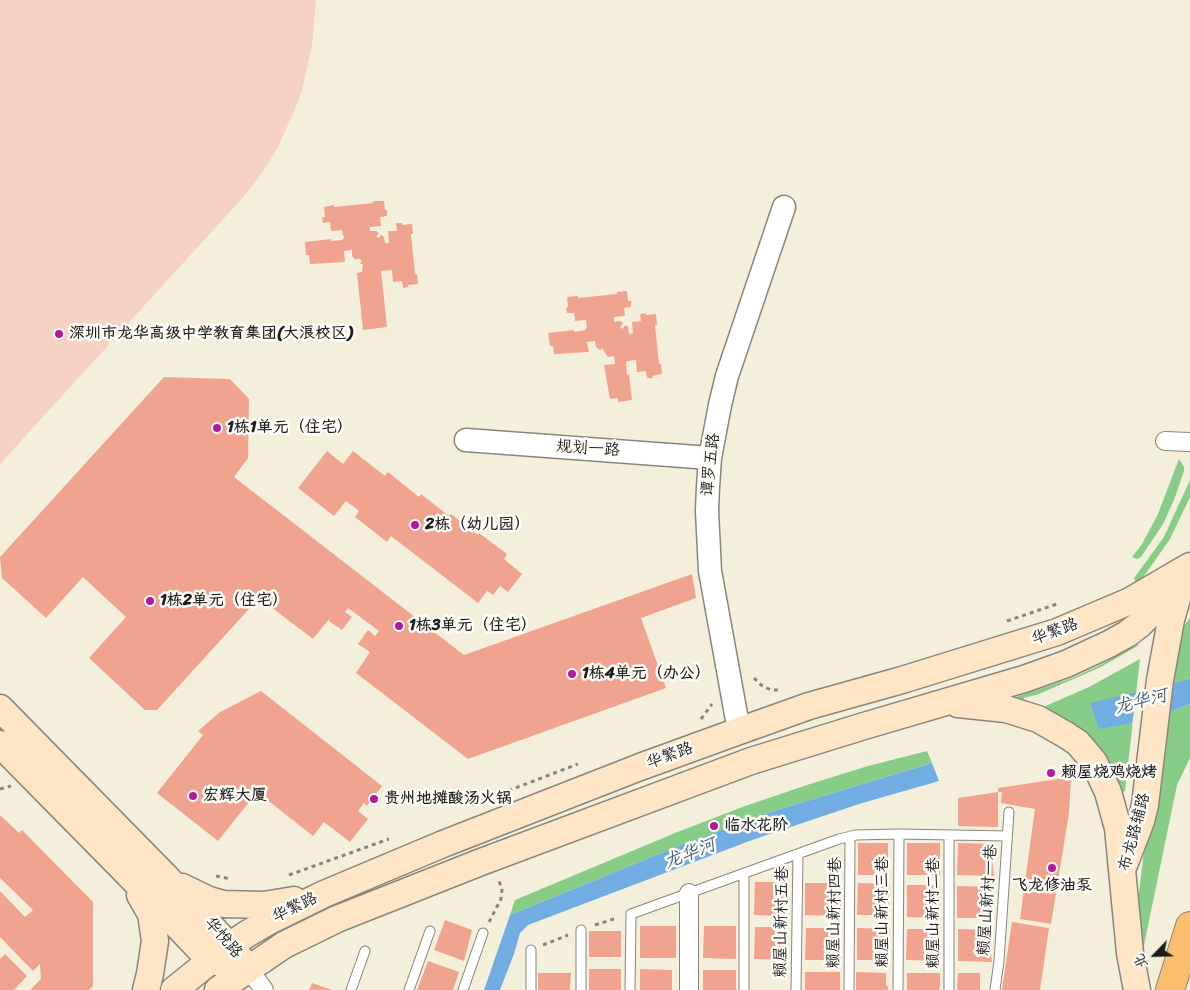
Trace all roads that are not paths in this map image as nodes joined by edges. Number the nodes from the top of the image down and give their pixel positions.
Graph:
1 (784, 207) dead end
2 (466, 440) dead end
3 (1165, 441) dead end
4 (1190, 442) edge
5 (710, 458) junction
6 (1189, 564) edge
7 (942, 668) junction
8 (944, 703) junction
9 (0, 708) edge
10 (739, 731) junction
11 (0, 744) edge
12 (1009, 812) dead end
13 (899, 834) junction
14 (949, 835) junction
15 (850, 836) junction
16 (1007, 836) junction
17 (798, 854) junction
18 (1122, 870) junction
19 (744, 874) junction
20 (129, 875) junction
21 (167, 878) junction
22 (324, 894) junction
23 (689, 894) junction
24 (1190, 926) edge
25 (581, 930) dead end
26 (430, 931) dead end
27 (483, 933) road end
28 (531, 950) dead end
29 (365, 951) dead end
30 (220, 953) junction
31 (248, 968) junction
32 (146, 990) edge
33 (174, 990) edge
34 (218, 990) edge
35 (264, 990) edge
36 (351, 990) edge
37 (409, 990) edge
38 (462, 990) edge
39 (531, 990) edge
40 (581, 990) edge
41 (630, 990) edge
42 (689, 990) edge
43 (744, 990) edge
44 (796, 990) edge
45 (849, 990) edge
46 (898, 990) edge
47 (949, 990) edge
48 (995, 990) edge
49 (1137, 990) edge
50 (1170, 990) edge

1 - 5 street, 谭罗五路
2 - 5 street, 规划一路
3 - 4 street
5 - 10 street, 谭罗五路
6 - 7 main road, 华繁路
6 - 8 main road, 华繁路
6 - 18 main road, 布龙路辅路
7 - 8 main road
7 - 10 main road, 华繁路
8 - 18 main road
8 - 31 main road, 华繁路
9 - 21 main road, 华悦路
10 - 22 main road, 华繁路
11 - 20 main road, 华悦路
12 - 16 lane, 赖屋山新村一巷
13 - 14 lane
13 - 15 lane
13 - 46 lane, 赖屋山新村三巷
14 - 16 lane
14 - 47 lane, 赖屋山新村二巷
15 - 17 lane
15 - 45 lane, 赖屋山新村四巷
16 - 48 lane, 赖屋山新村一巷
17 - 19 lane
17 - 44 lane, 赖屋山新村五巷
18 - 49 main road, 布龙路辅路
19 - 23 lane
19 - 43 lane
20 - 30 main road, 华悦路
20 - 32 main road
21 - 22 main road
21 - 30 main road, 华悦路
22 - 30 main road, 华繁路
23 - 41 lane
23 - 42 street
24 - 50 main road
25 - 40 lane
26 - 37 lane
27 - 38 lane
28 - 39 lane
29 - 36 lane
30 - 31 main road, 华悦路
30 - 33 main road, 华繁路
31 - 34 main road, 华繁路
31 - 35 street

